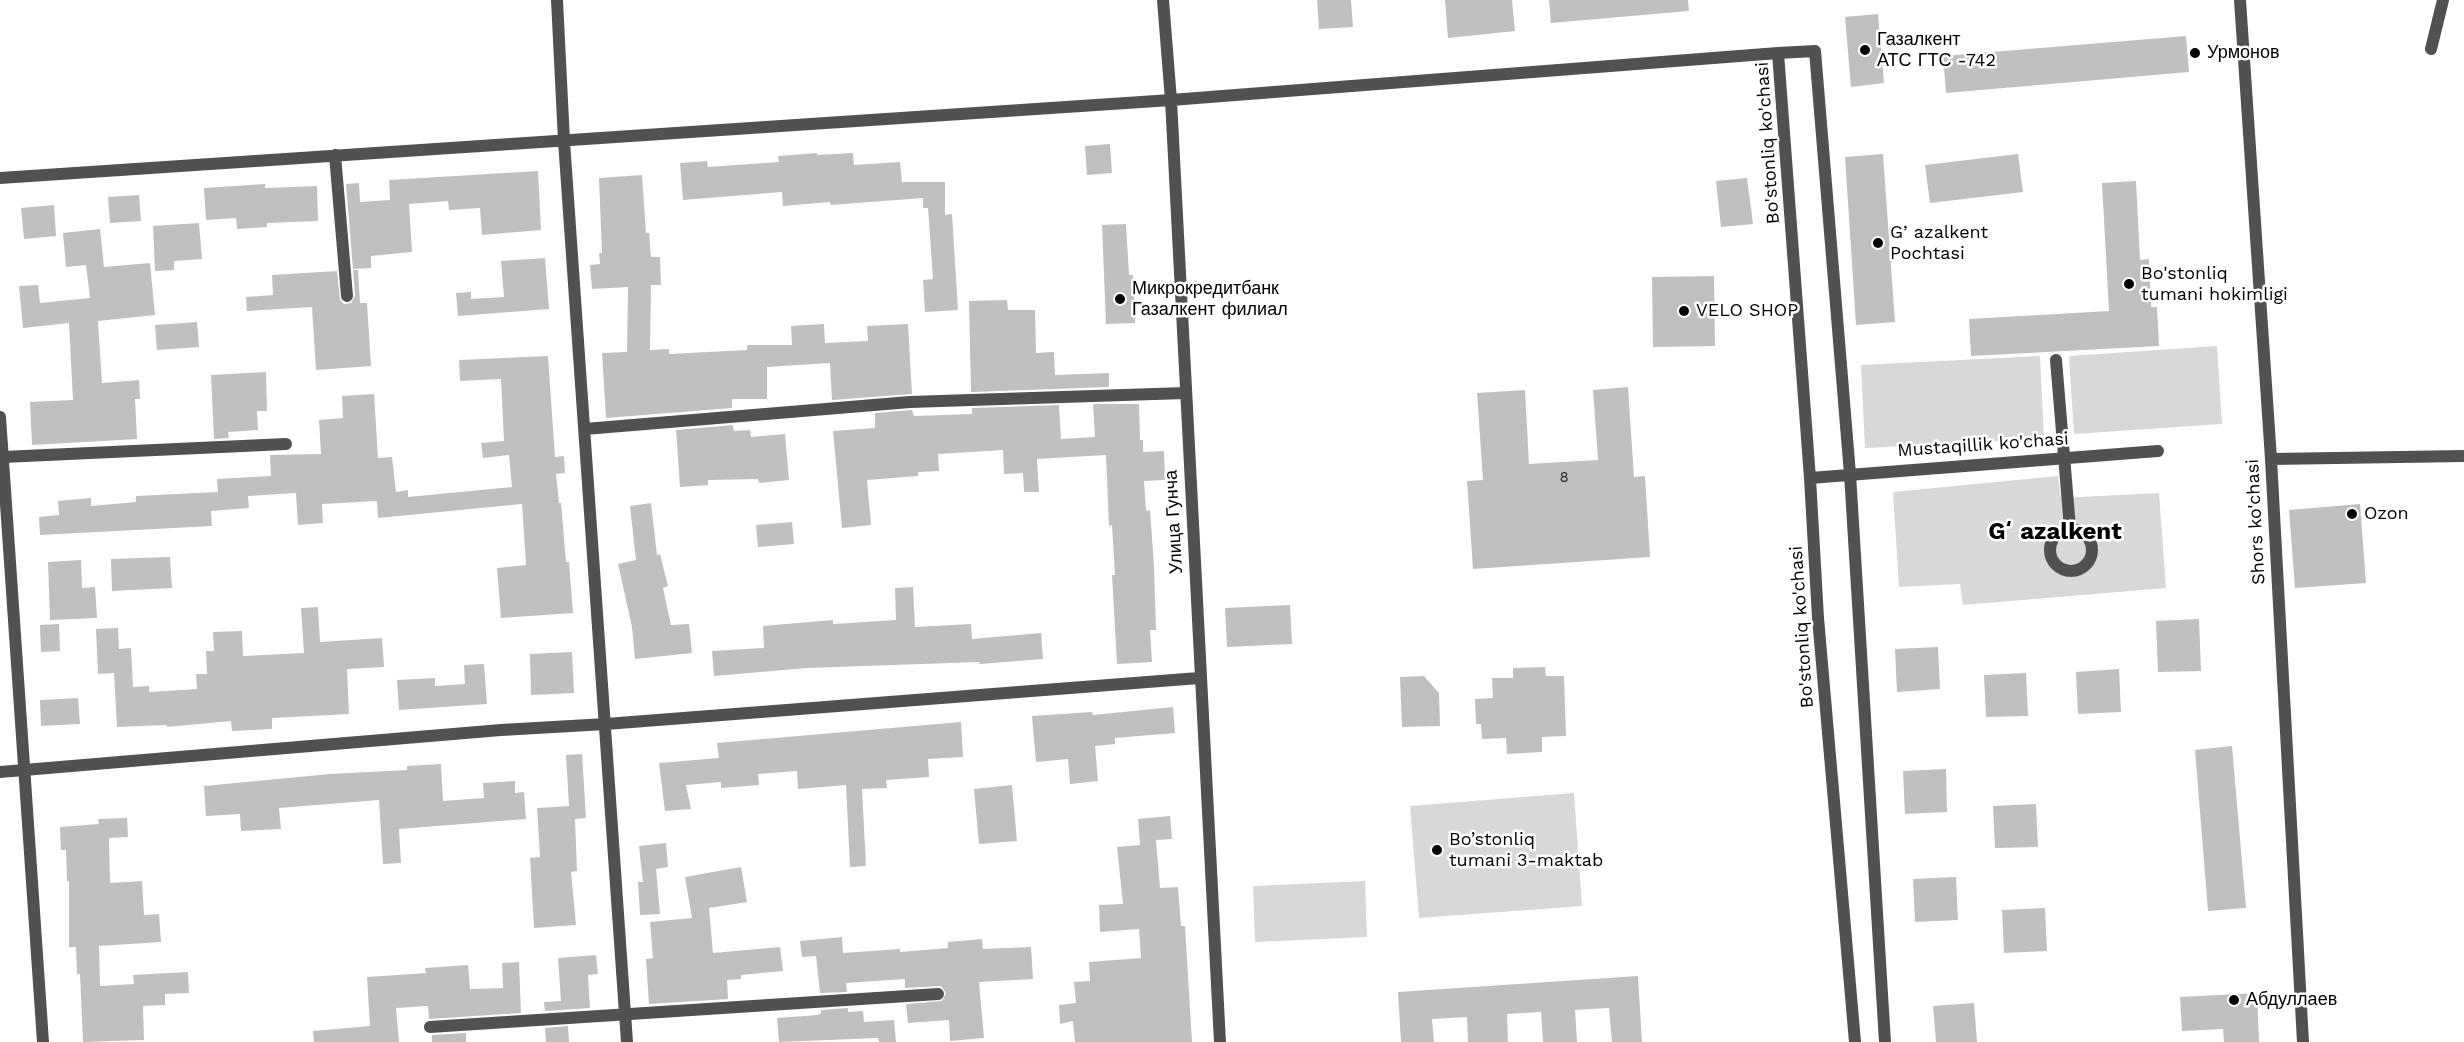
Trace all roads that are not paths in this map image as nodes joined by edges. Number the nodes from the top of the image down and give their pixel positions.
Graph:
1 (556, 0) edge
2 (1163, 0) edge
3 (2240, 0) edge
4 (2443, 0) edge
5 (2431, 49) dead end
6 (1778, 53) junction
7 (1171, 100) junction
8 (564, 141) junction
9 (335, 155) junction
10 (0, 178) edge
11 (347, 296) dead end
12 (2056, 360) dead end
13 (1185, 393) junction
14 (0, 417) edge
15 (585, 429) junction
16 (286, 444) dead end
17 (2158, 451) dead end
18 (2464, 456) edge
19 (3, 457) junction
20 (2064, 458) junction
21 (2271, 459) junction
22 (1850, 474) junction
23 (1810, 478) junction
24 (2070, 528) dead end
25 (1200, 678) junction
26 (606, 724) junction
27 (0, 772) edge
28 (25, 772) junction
29 (938, 994) dead end
30 (625, 1016) junction
31 (430, 1027) dead end
32 (43, 1042) edge
33 (627, 1042) edge
34 (1220, 1042) edge
35 (1855, 1042) edge
36 (1885, 1042) edge
37 (2303, 1042) edge

1 - 8 street
2 - 7 street, Улица Гунча
3 - 21 street, Shors ko'chasi
4 - 5 street
6 - 7 street
6 - 22 street, Bo'stonliq ko'chasi
6 - 23 street, Bo'stonliq ko'chasi
7 - 8 street
7 - 13 street, Улица Гунча
8 - 9 street
8 - 15 street
9 - 10 street
9 - 11 street
12 - 20 street
13 - 15 street
13 - 25 street, Улица Гунча
14 - 19 street
15 - 26 street
16 - 19 street
17 - 20 street, Mustaqillik ko'chasi
18 - 21 street
19 - 28 street
20 - 22 street, Mustaqillik ko'chasi
20 - 24 street
21 - 37 street, Shors ko'chasi
22 - 23 street, Mustaqillik ko'chasi
22 - 36 street, Bo'stonliq ko'chasi
23 - 35 street, Bo'stonliq ko'chasi
25 - 26 street
25 - 34 street, Улица Гунча
26 - 28 street
26 - 30 street
27 - 28 street
28 - 32 street
29 - 30 street
30 - 31 street
30 - 33 street

